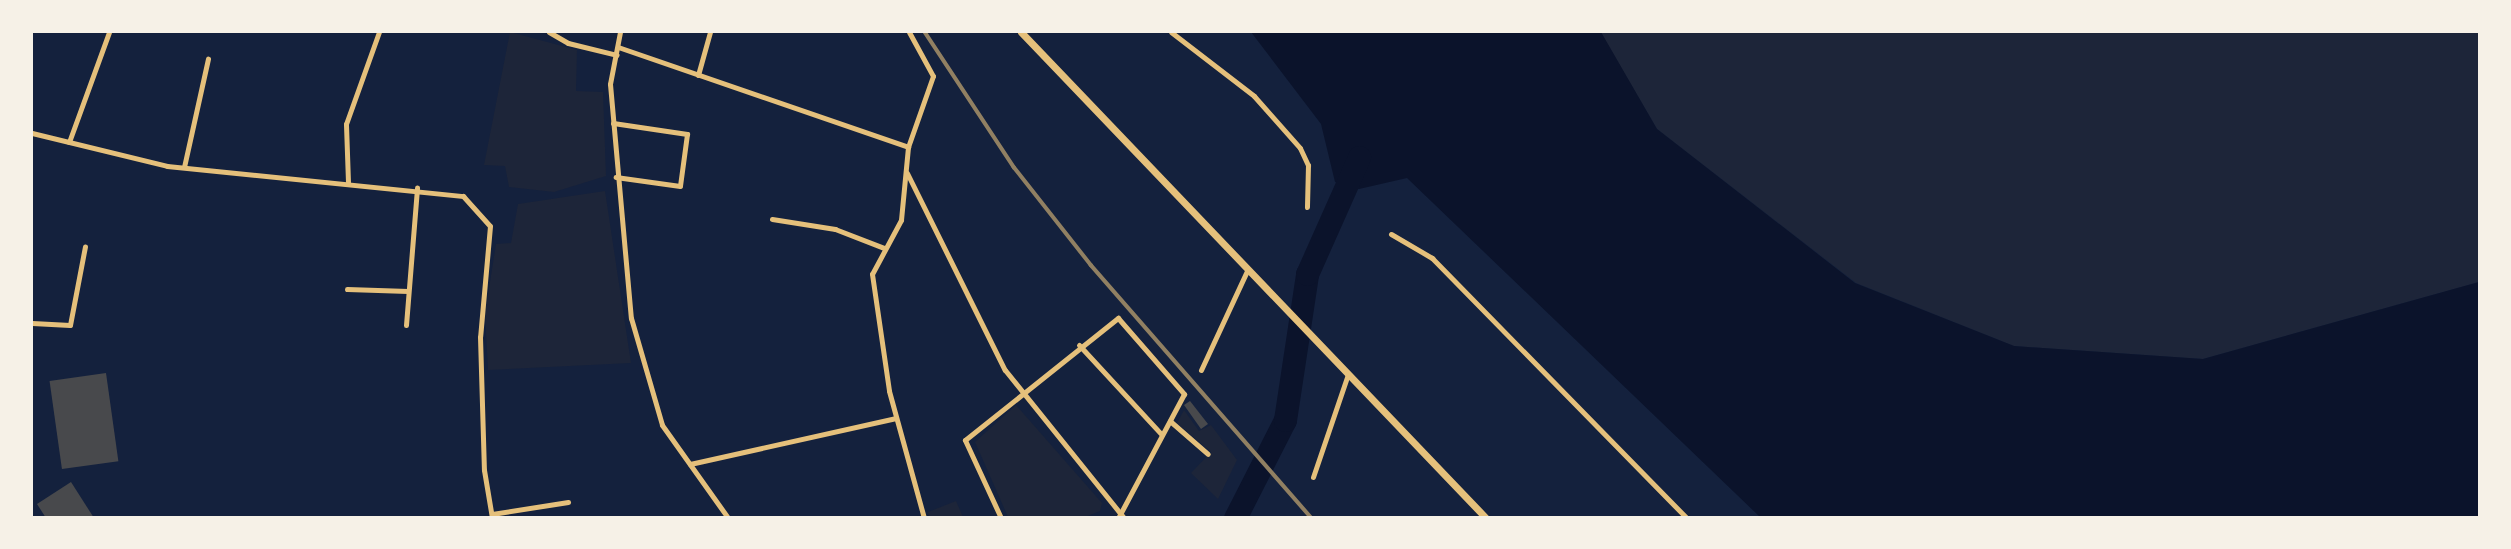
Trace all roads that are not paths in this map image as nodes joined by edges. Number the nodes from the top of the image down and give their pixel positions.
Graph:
1 (109, 32) edge
2 (379, 32) edge
3 (549, 32) edge
4 (620, 32) edge
5 (710, 32) edge
6 (909, 32) edge
7 (1021, 32) edge
8 (1171, 32) edge
9 (618, 47) junction
10 (617, 55) junction
11 (208, 59) dead end
12 (698, 75) junction
13 (613, 123) junction
14 (32, 133) edge
15 (69, 142) junction
16 (908, 147) junction
17 (184, 167) junction
18 (907, 173) junction
19 (616, 177) junction
20 (348, 181) junction
21 (417, 187) junction
22 (1307, 207) dead end
23 (772, 219) dead end
24 (1391, 234) dead end
25 (85, 246) dead end
26 (884, 248) junction
27 (1247, 271) junction
28 (346, 289) dead end
29 (408, 291) junction
30 (32, 323) edge
31 (405, 325) dead end
32 (1079, 345) junction
33 (1201, 370) dead end
34 (1348, 374) junction
35 (1020, 392) junction
36 (895, 418) junction
37 (1170, 421) junction
38 (1163, 435) junction
39 (1208, 454) dead end
40 (691, 464) junction
41 (1314, 477) dead end
42 (568, 502) dead end
43 (492, 516) edge
44 (1121, 516) edge
45 (728, 517) edge
46 (923, 517) edge
47 (1001, 517) edge
48 (1486, 517) edge
49 (1687, 517) edge

1 - 15 street
2 - 20 street
3 - 10 street
4 - 9 street
5 - 12 street
6 - 16 street
7 - 27 street
8 - 22 street
9 - 10 street
9 - 12 street
10 - 13 street
11 - 17 street
12 - 16 street
13 - 19 street
13 - 19 street
14 - 15 street
15 - 17 street
16 - 18 street
17 - 20 street
18 - 26 street
18 - 35 street
19 - 40 street
20 - 21 street
21 - 29 street
21 - 43 street
23 - 26 street
24 - 49 street
25 - 30 street
26 - 36 street
27 - 33 street
27 - 34 street
28 - 29 street
29 - 31 street
32 - 35 street
32 - 37 street
32 - 38 street
34 - 41 street
34 - 48 street
35 - 44 street
35 - 47 street
36 - 40 street
36 - 46 street
37 - 38 street
37 - 39 street
38 - 44 street
40 - 45 street
42 - 43 street

